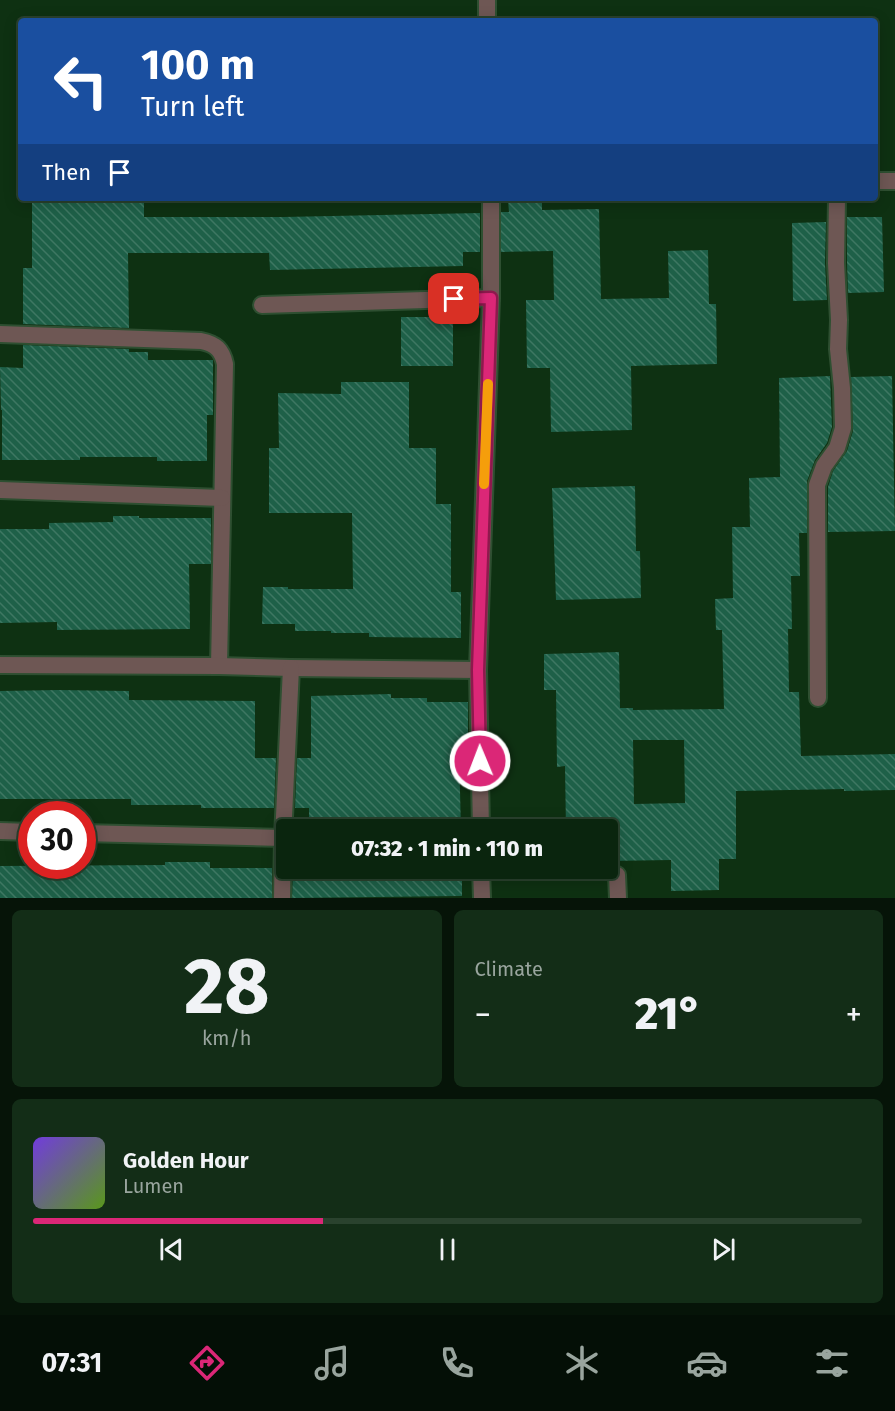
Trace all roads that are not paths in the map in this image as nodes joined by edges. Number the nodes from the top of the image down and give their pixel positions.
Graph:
1 (487, 0) edge
2 (487, 18) edge
3 (878, 181) edge
4 (895, 181) edge
5 (491, 201) edge
6 (837, 201) edge
7 (491, 298) junction
8 (262, 305) dead end
9 (0, 334) edge
10 (0, 490) edge
11 (222, 498) junction
12 (0, 665) edge
13 (219, 666) junction
14 (291, 668) junction
15 (478, 670) junction
16 (818, 698) dead end
17 (284, 819) edge
18 (481, 819) edge
19 (0, 831) edge
20 (18, 832) edge
21 (96, 833) edge
22 (276, 838) edge
23 (282, 879) edge
24 (482, 879) edge
25 (617, 879) edge
26 (282, 898) edge
27 (482, 898) edge
28 (618, 898) edge

1 - 2 street
3 - 4 street
5 - 7 street
6 - 16 street
7 - 8 street
7 - 15 street
9 - 11 street
10 - 11 street
11 - 13 street
12 - 13 street
13 - 14 street
14 - 15 street
14 - 17 street
15 - 18 street
19 - 20 street
21 - 22 street
23 - 26 street
24 - 27 street
25 - 28 street

